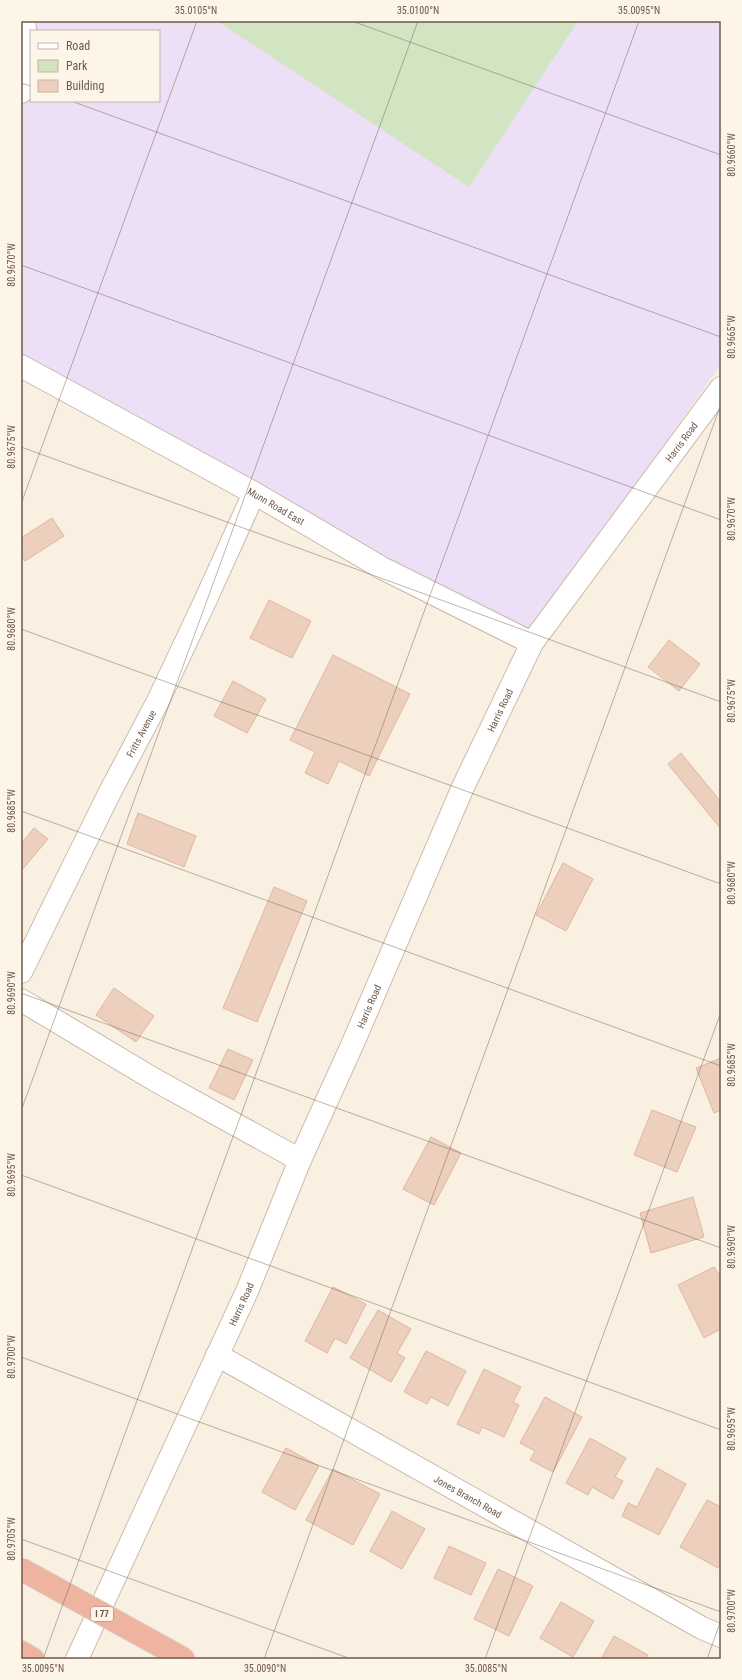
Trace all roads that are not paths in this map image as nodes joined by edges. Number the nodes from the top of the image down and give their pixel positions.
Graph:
1 (24, 21) edge
2 (21, 92) edge
3 (21, 366) edge
4 (721, 388) edge
5 (254, 493) junction
6 (532, 643) junction
7 (21, 972) edge
8 (21, 1000) edge
9 (300, 1160) junction
10 (217, 1355) junction
11 (21, 1569) edge
12 (721, 1636) edge
13 (21, 1652) edge
14 (33, 1659) edge
15 (77, 1659) edge
16 (184, 1659) edge

1 - 2 street
3 - 5 street, Munn Road East
4 - 6 street, Harris Road
5 - 6 street, Munn Road East
5 - 7 street, Fritts Avenue
6 - 9 street, Harris Road
8 - 9 street
9 - 10 street, Harris Road
10 - 12 street, Jones Branch Road
10 - 15 street, Harris Road
11 - 16 highway, I 77, bridge
13 - 14 highway

